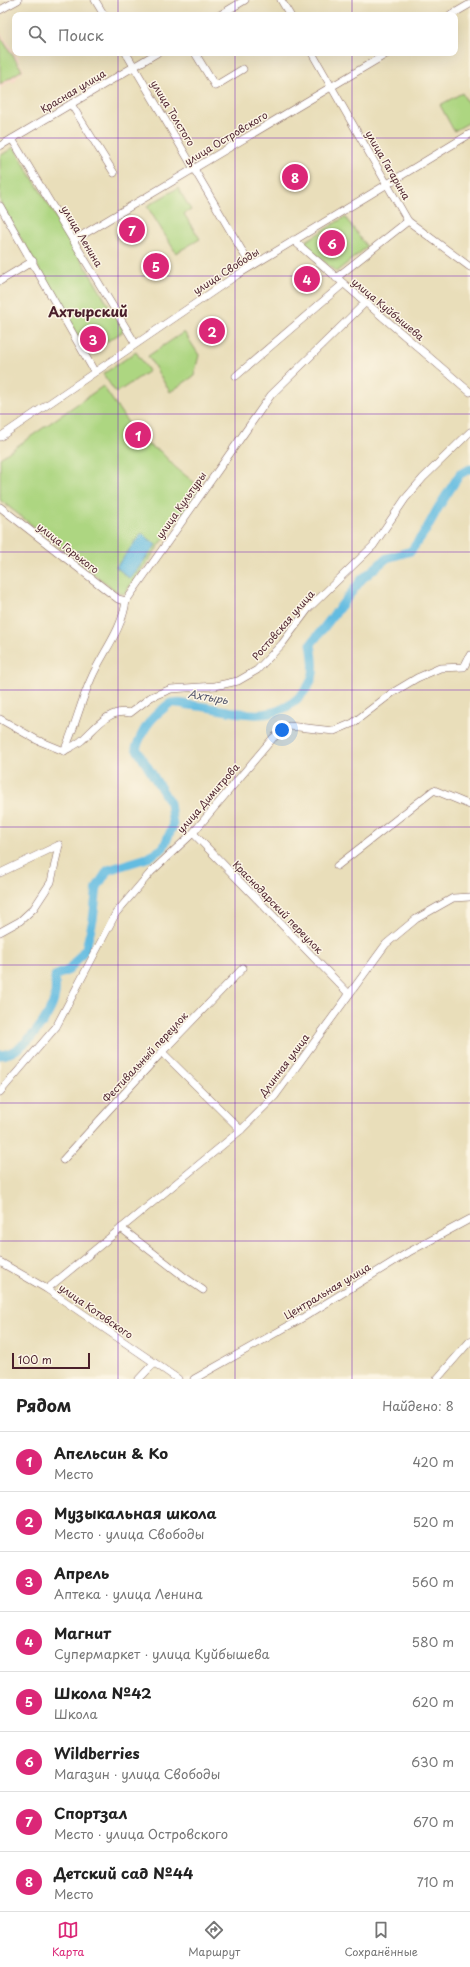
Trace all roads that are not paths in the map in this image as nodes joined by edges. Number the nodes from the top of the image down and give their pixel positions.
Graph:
1 (18, 0) edge
2 (95, 0) edge
3 (245, 0) edge
4 (281, 0) edge
5 (470, 4) edge
6 (0, 10) edge
7 (102, 12) edge
8 (225, 12) edge
9 (288, 12) edge
10 (456, 12) edge
11 (128, 56) edge
12 (152, 56) edge
13 (197, 56) edge
14 (314, 56) edge
15 (383, 56) edge
16 (134, 67) junction
17 (243, 69) dead end
18 (332, 87) junction
19 (71, 104) junction
20 (470, 134) edge
21 (12, 139) junction
22 (0, 146) edge
23 (195, 169) junction
24 (114, 173) dead end
25 (388, 184) junction
26 (0, 206) edge
27 (408, 221) junction
28 (74, 240) junction
29 (293, 240) junction
30 (33, 261) junction
31 (251, 266) junction
32 (470, 267) edge
33 (336, 278) junction
34 (0, 281) edge
35 (343, 284) junction
36 (365, 303) junction
37 (136, 343) junction
38 (94, 371) junction
39 (236, 376) dead end
40 (470, 392) edge
41 (470, 432) edge
42 (0, 437) edge
43 (0, 507) edge
44 (126, 601) junction
45 (470, 655) edge
46 (467, 669) edge
47 (0, 719) edge
48 (64, 751) junction
49 (470, 805) edge
50 (193, 833) junction
51 (337, 866) dead end
52 (0, 873) edge
53 (470, 898) edge
54 (0, 932) edge
55 (243, 968) dead end
56 (349, 994) junction
57 (162, 1052) junction
58 (0, 1092) edge
59 (241, 1130) junction
60 (63, 1160) dead end
61 (470, 1219) edge
62 (121, 1228) junction
63 (0, 1262) edge
64 (47, 1289) junction
65 (203, 1290) dead end
66 (470, 1341) edge
67 (154, 1363) junction
68 (139, 1379) edge
69 (178, 1379) edge
70 (194, 1379) edge
71 (437, 1379) edge

1 - 6 street
2 - 7 street
3 - 8 street
4 - 9 street
5 - 10 street
11 - 16 street, улица Толстого
12 - 16 street, Красная улица
13 - 17 street
14 - 18 street, улица Гагарина
15 - 18 street, улица Островского
16 - 19 street, Красная улица
16 - 23 street, улица Толстого
18 - 23 street, улица Островского
18 - 25 street, улица Гагарина
19 - 21 street, Красная улица
19 - 24 street
20 - 25 street, улица Свободы
21 - 22 street, Красная улица
21 - 28 street, улица Ленина
23 - 28 street, улица Островского
23 - 31 street, улица Толстого
25 - 27 street, улица Гагарина
25 - 29 street, улица Свободы
26 - 30 street
27 - 32 street, улица Гагарина
27 - 33 street
28 - 37 street, улица Ленина
29 - 31 street, улица Свободы
29 - 33 street, улица Куйбышева
30 - 34 street
30 - 38 street
31 - 37 street, улица Свободы
33 - 35 street, улица Куйбышева
35 - 36 street, улица Куйбышева
35 - 39 street
36 - 40 street, улица Куйбышева
36 - 44 street, улица Культуры
37 - 38 street, улица Свободы
38 - 42 street, улица Свободы
41 - 48 street, Ростовская улица
43 - 44 street, улица Горького
44 - 48 street, улица Культуры
45 - 46 street, улица Димитрова
46 - 50 street, улица Димитрова
47 - 48 street
49 - 51 street
50 - 56 street, Краснодарский переулок
50 - 58 street, улица Димитрова
52 - 54 street
53 - 56 street, Длинная улица
55 - 57 street, Фестивальный переулок
56 - 59 street, Длинная улица
57 - 59 street
57 - 60 street, Фестивальный переулок
59 - 62 street, Длинная улица
61 - 70 street, Центральная улица
62 - 64 street, Длинная улица
62 - 65 street
63 - 64 street, улица Котовского
64 - 67 street, улица Котовского
66 - 71 street
67 - 68 street
67 - 69 street, улица Котовского

